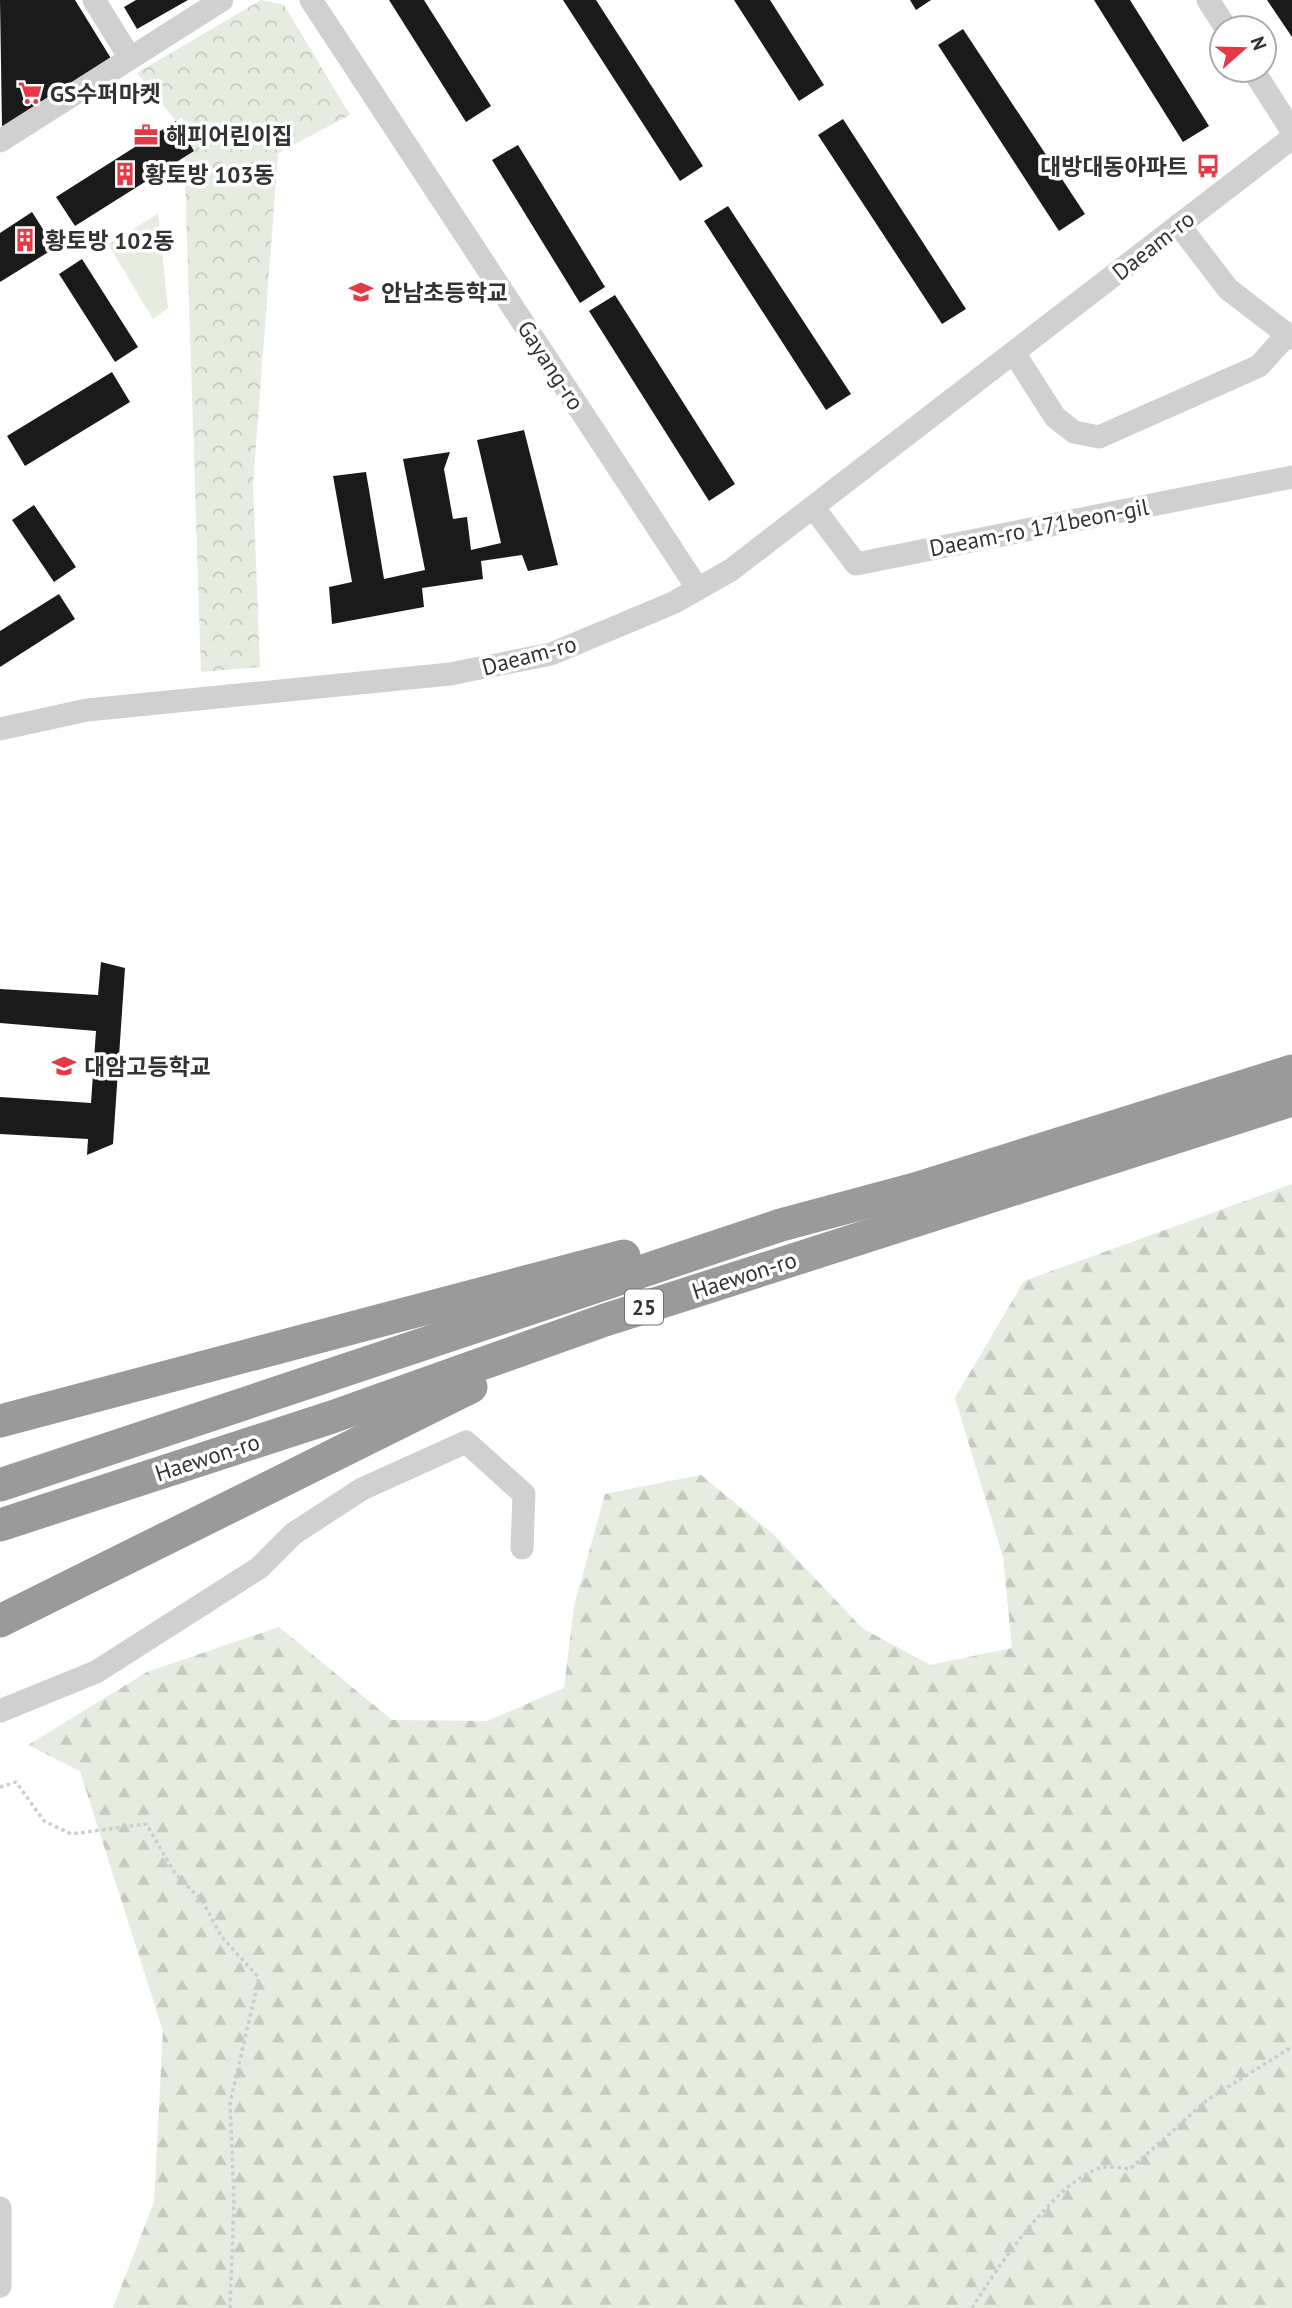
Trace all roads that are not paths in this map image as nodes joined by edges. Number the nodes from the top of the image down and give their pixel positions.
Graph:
1 (94, 0) edge
2 (222, 0) edge
3 (311, 0) edge
4 (130, 58) junction
5 (1262, 84) edge
6 (1292, 131) edge
7 (1, 138) edge
8 (1292, 138) edge
9 (1179, 225) junction
10 (1289, 337) edge
11 (1014, 353) junction
12 (1292, 477) edge
13 (813, 507) junction
14 (698, 589) junction
15 (0, 729) edge
16 (1292, 1071) edge
17 (1292, 1100) edge
18 (781, 1225) junction
19 (605, 1320) junction
20 (0, 1421) edge
21 (0, 1485) edge
22 (0, 1525) edge
23 (522, 1548) dead end
24 (0, 1621) edge
25 (0, 1711) edge
26 (0, 2208) edge
27 (0, 2286) edge

1 - 4 street
2 - 4 street
3 - 14 street, Gayang-ro
4 - 7 street
5 - 6 street
8 - 9 street, Daeam-ro
9 - 10 street
9 - 11 street, Daeam-ro
10 - 11 street
11 - 13 street, Daeam-ro
12 - 13 street, Daeam-ro 171beon-gil
13 - 14 street, Daeam-ro
14 - 15 street, Daeam-ro
16 - 18 highway, Haewon-ro / 25
17 - 19 highway, Haewon-ro / 25
18 - 20 highway
18 - 21 highway, Haewon-ro / 25
19 - 22 highway, Haewon-ro / 25
19 - 24 highway
23 - 25 street
26 - 27 street

